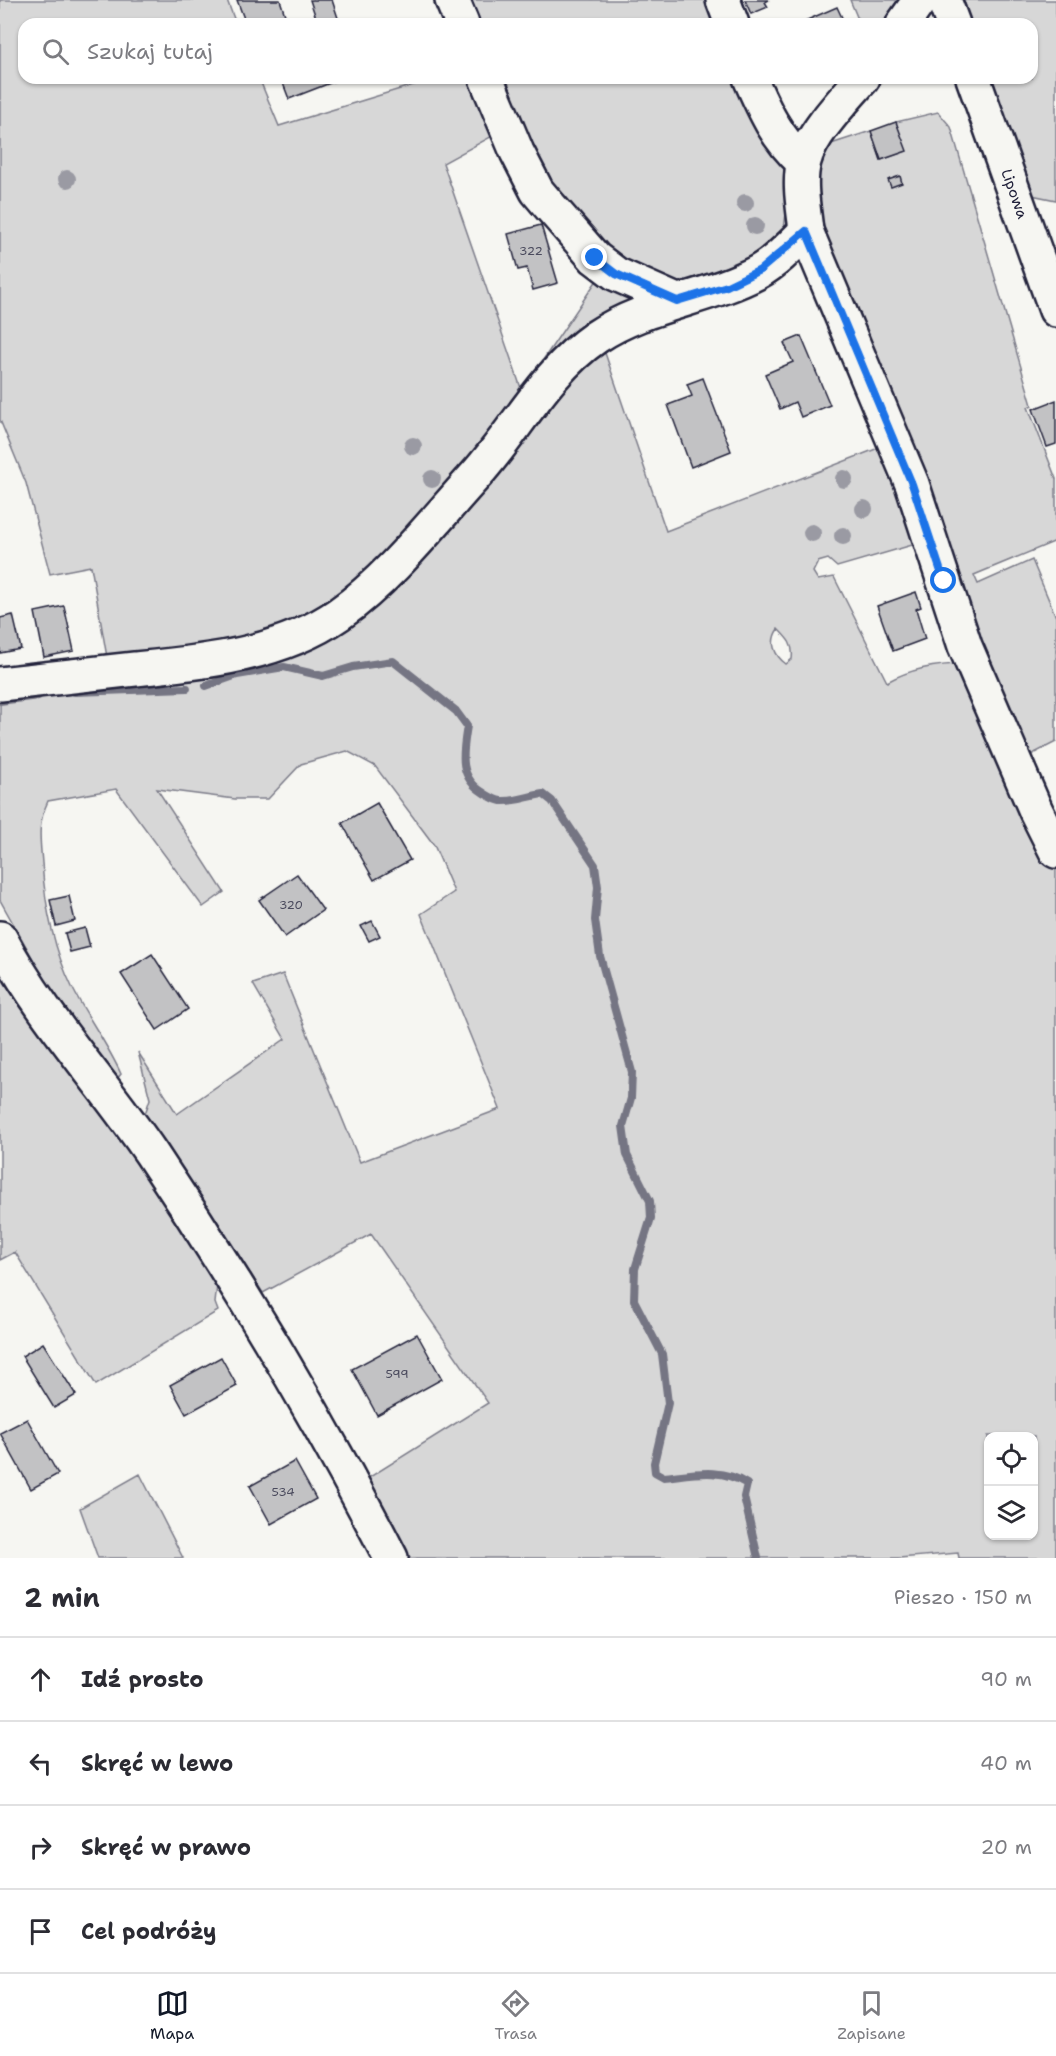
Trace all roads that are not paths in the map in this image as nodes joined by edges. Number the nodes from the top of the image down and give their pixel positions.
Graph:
1 (452, 0) edge
2 (723, 0) edge
3 (920, 0) edge
4 (945, 0) edge
5 (460, 18) edge
6 (730, 18) edge
7 (907, 18) edge
8 (951, 18) edge
9 (489, 84) edge
10 (753, 84) edge
11 (857, 84) edge
12 (975, 84) edge
13 (803, 162) junction
14 (806, 231) junction
15 (677, 301) junction
16 (1056, 310) edge
17 (0, 684) edge
18 (1056, 851) edge
19 (0, 939) edge
20 (391, 1558) edge

1 - 5 street
2 - 6 street
3 - 7 street
4 - 8 street
9 - 15 street
10 - 13 street
11 - 13 street
12 - 16 street, Lipowa
13 - 14 street
14 - 15 street
14 - 18 street
15 - 17 street
19 - 20 street

